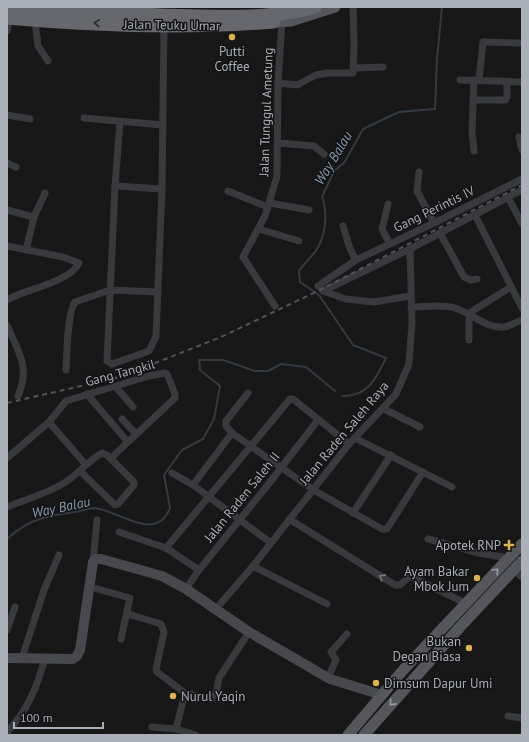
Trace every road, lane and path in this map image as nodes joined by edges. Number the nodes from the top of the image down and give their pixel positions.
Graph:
1 (315, 7) edge
2 (335, 7) edge
3 (353, 7) edge
4 (105, 10) edge
5 (11, 15) edge
6 (284, 15) edge
7 (35, 20) junction
8 (164, 25) junction
9 (522, 43) edge
10 (48, 61) dead end
11 (383, 67) dead end
12 (354, 68) junction
13 (460, 80) dead end
14 (477, 80) junction
15 (507, 81) junction
16 (522, 82) edge
17 (278, 83) junction
18 (473, 100) junction
19 (7, 115) edge
20 (84, 118) dead end
21 (30, 119) dead end
22 (120, 122) junction
23 (163, 125) junction
24 (519, 137) dead end
25 (278, 143) junction
26 (522, 150) edge
27 (474, 151) dead end
28 (324, 154) dead end
29 (7, 163) edge
30 (16, 167) dead end
31 (419, 172) dead end
32 (522, 179) edge
33 (115, 186) junction
34 (162, 189) junction
35 (522, 190) edge
36 (228, 191) dead end
37 (46, 194) dead end
38 (508, 197) junction
39 (388, 204) dead end
40 (269, 205) junction
41 (7, 210) edge
42 (309, 210) dead end
43 (475, 215) junction
44 (34, 218) junction
45 (434, 224) junction
46 (522, 224) edge
47 (343, 226) dead end
48 (259, 229) junction
49 (440, 233) junction
50 (300, 241) dead end
51 (390, 244) junction
52 (7, 246) edge
53 (410, 249) junction
54 (26, 250) junction
55 (356, 260) junction
56 (477, 279) dead end
57 (318, 286) dead end
58 (511, 287) junction
59 (110, 290) junction
60 (158, 292) junction
61 (410, 296) junction
62 (7, 300) edge
63 (275, 306) dead end
64 (411, 307) junction
65 (522, 308) edge
66 (469, 313) junction
67 (522, 320) edge
68 (7, 325) edge
69 (469, 340) dead end
70 (66, 370) dead end
71 (116, 387) junction
72 (248, 393) dead end
73 (87, 394) junction
74 (18, 396) dead end
75 (133, 406) dead end
76 (384, 409) junction
77 (122, 419) dead end
78 (318, 420) junction
79 (49, 422) junction
80 (420, 427) dead end
81 (135, 433) junction
82 (232, 433) junction
83 (355, 438) junction
84 (128, 441) junction
85 (349, 444) junction
86 (252, 447) junction
87 (391, 455) junction
88 (7, 458) edge
89 (111, 458) junction
90 (85, 464) junction
91 (282, 467) junction
92 (80, 471) junction
93 (423, 472) junction
94 (172, 473) dead end
95 (193, 485) junction
96 (452, 487) dead end
97 (312, 489) junction
98 (209, 497) junction
99 (7, 507) edge
100 (353, 512) junction
101 (289, 519) junction
102 (97, 520) dead end
103 (241, 520) junction
104 (119, 532) dead end
105 (428, 539) dead end
106 (271, 543) junction
107 (522, 544) edge
108 (166, 548) junction
109 (60, 555) dead end
110 (508, 558) junction
111 (93, 562) junction
112 (253, 566) junction
113 (519, 569) edge
114 (199, 570) junction
115 (90, 587) junction
116 (186, 589) junction
117 (465, 603) junction
118 (327, 604) dead end
119 (15, 606) dead end
120 (215, 610) junction
121 (128, 614) junction
122 (451, 619) junction
123 (460, 627) junction
124 (7, 630) edge
125 (249, 632) junction
126 (347, 634) dead end
127 (120, 639) dead end
128 (7, 658) edge
129 (22, 658) junction
130 (45, 658) junction
131 (328, 678) junction
132 (185, 693) junction
133 (382, 695) junction
134 (508, 716) dead end
135 (522, 718) edge
136 (152, 727) dead end
137 (176, 729) junction
138 (351, 731) edge
139 (7, 732) edge
140 (196, 735) edge
141 (364, 735) edge

1 - 6 highway
2 - 6 main road, Jalan Teuku Umar
3 - 12 street
4 - 5 highway, Jalan Teuku Umar
4 - 6 highway, Jalan Teuku Umar
5 - 7 highway, Jalan Teuku Umar
6 - 8 highway, Jalan Teuku Umar
6 - 17 street, Jalan Tunggul Ametung
8 -> 7 highway, Jalan Teuku Umar
7 - 10 street
8 - 23 street
9 - 14 street
11 - 12 street
12 - 17 street
13 - 14 street
14 - 15 street
14 - 18 street
15 - 16 street
15 - 18 street
17 - 25 street, Jalan Tunggul Ametung
18 - 27 street
19 - 21 street
20 - 22 street
22 - 23 street
22 - 33 street
23 - 34 street
24 - 26 street
25 - 28 street
25 - 40 street, Jalan Tunggul Ametung
29 - 30 street
31 - 45 street
32 - 45 street, Gang Perintis IV
33 - 34 street
33 - 59 street
34 - 60 street
35 - 38 street
36 - 40 street
37 - 44 street
38 - 43 street
38 - 46 street
39 - 51 street
40 - 42 street
40 - 48 street, Jalan Tunggul Ametung
41 - 44 street
43 - 49 street
43 - 58 street
44 - 54 street
45 - 51 street, Gang Perintis IV
47 - 55 street
48 - 50 street
48 - 63 street, Jalan Tunggul Ametung
49 - 53 street
49 - 56 street
51 - 55 street, Gang Perintis IV
52 - 54 street
53 - 61 street, Jalan Raden Saleh Raya
53 - 61 street
54 - 62 street
55 - 57 street, Gang Perintis IV
58 - 65 street
58 - 66 street
59 - 60 street
59 - 60 street
59 - 70 street
61 - 64 street, Jalan Raden Saleh Raya
64 - 66 street
64 - 76 street, Jalan Raden Saleh Raya
66 - 67 street
66 - 69 street
68 - 74 street
71 - 73 street, Gang Tangkil
71 - 75 street
71 - 81 street, Gang Tangkil
72 - 82 street
73 - 79 street, Gang Tangkil
73 - 84 street
76 - 80 street
76 - 83 street, Jalan Raden Saleh Raya
77 - 81 street
78 - 85 street
78 - 86 street
78 - 91 street, Jalan Raden Saleh II
79 - 88 street, Gang Tangkil
79 - 90 street
81 - 84 street, Gang Tangkil
82 - 86 street
82 - 95 street
83 - 85 street, Jalan Raden Saleh Raya
83 - 87 street
84 - 89 street, Gang Tangkil
85 - 97 street, Jalan Raden Saleh Raya
86 - 91 street
86 - 98 street
87 - 93 street
87 - 100 street
89 - 90 street
89 - 92 street
90 - 92 street
91 - 97 street
91 - 103 street, Jalan Raden Saleh II
92 - 99 street
93 - 96 street
93 - 100 street
94 - 95 street
95 - 98 street
97 - 100 street
97 - 101 street, Jalan Raden Saleh Raya
98 - 103 street
98 - 108 street
101 - 106 street, Jalan Raden Saleh Raya
117 -> 101 street
102 - 111 street
103 - 106 street
103 - 114 street, Jalan Raden Saleh II
104 - 108 street
105 - 110 street
106 - 112 street, Jalan Raden Saleh Raya
107 - 110 main road
108 - 114 street
109 - 129 street
117 -> 110 main road
111 - 115 street
111 - 116 street
112 - 118 street
112 - 120 street, Jalan Raden Saleh Raya
113 - 123 main road
114 - 116 street, Jalan Raden Saleh II
115 - 121 street
115 - 130 street
116 - 120 street
117 - 122 main road
119 - 124 street
120 - 125 street
121 - 127 street
121 - 132 street
122 - 123 main road
122 - 133 main road
123 -> 141 main road
125 - 131 street
125 - 132 street
126 - 131 street
128 - 129 street
129 - 130 street
130 - 139 street
131 - 133 street
132 - 137 street
133 - 138 main road
134 - 135 street
136 - 137 street
137 - 140 street
138 - 141 main road

